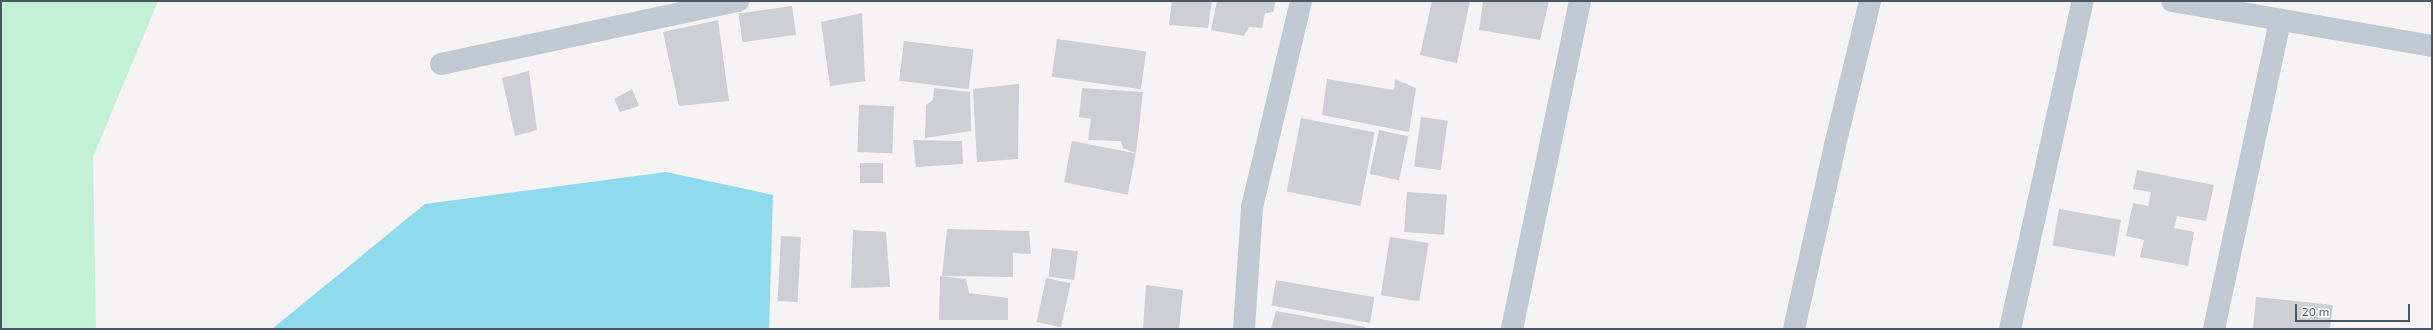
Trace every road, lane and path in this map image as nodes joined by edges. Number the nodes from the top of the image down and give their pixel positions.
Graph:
1 (738, 1) edge
2 (1302, 1) edge
3 (1580, 1) edge
4 (1870, 1) edge
5 (2083, 1) edge
6 (2172, 1) edge
7 (2280, 20) junction
8 (2432, 46) edge
9 (441, 64) dead end
10 (1244, 329) edge
11 (1512, 329) edge
12 (1794, 329) edge
13 (2010, 329) edge
14 (2214, 329) edge

1 - 9 street
2 - 10 street
3 - 11 street
4 - 12 street
5 - 13 street
6 - 7 street
7 - 8 street
7 - 14 street

